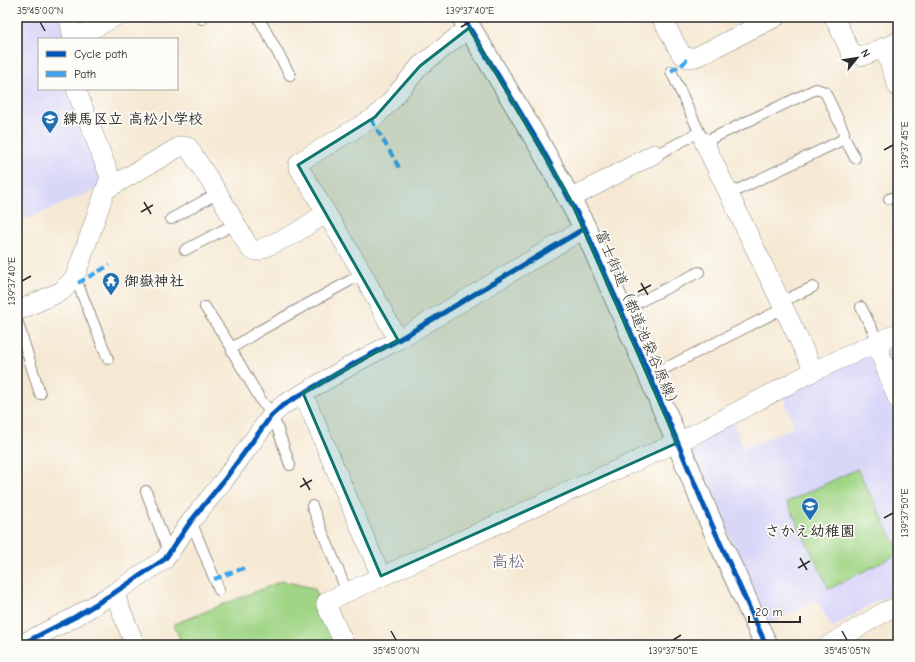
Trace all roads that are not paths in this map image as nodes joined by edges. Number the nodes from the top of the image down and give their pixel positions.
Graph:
1 (69, 17) edge
2 (116, 17) edge
3 (258, 17) edge
4 (660, 17) edge
5 (776, 17) edge
6 (834, 17) edge
7 (467, 21) edge
8 (73, 38) edge
9 (75, 38) edge
10 (891, 44) edge
11 (671, 71) dead end
12 (290, 75) dead end
13 (898, 87) edge
14 (76, 90) edge
15 (701, 137) junction
16 (844, 137) junction
17 (654, 154) joint
18 (855, 158) dead end
19 (105, 190) junction
20 (218, 193) junction
21 (729, 194) junction
22 (570, 199) junction
23 (326, 213) junction
24 (171, 219) dead end
25 (235, 224) junction
26 (585, 228) junction
27 (185, 250) dead end
28 (699, 272) dead end
29 (362, 274) junction
30 (75, 277) junction
31 (813, 287) dead end
32 (782, 305) junction
33 (205, 307) dead end
34 (860, 307) dead end
35 (17, 311) edge
36 (621, 311) junction
37 (17, 320) edge
38 (898, 333) edge
39 (398, 340) junction
40 (876, 343) junction
41 (232, 348) junction
42 (108, 359) dead end
43 (814, 371) junction
44 (650, 376) junction
45 (303, 393) junction
46 (40, 394) dead end
47 (898, 400) edge
48 (272, 415) junction
49 (677, 442) junction
50 (290, 465) dead end
51 (146, 491) dead end
52 (312, 506) dead end
53 (191, 521) junction
54 (172, 549) junction
55 (381, 576) junction
56 (219, 590) dead end
57 (347, 592) junction
58 (114, 593) junction
59 (898, 606) edge
60 (20, 645) edge
61 (135, 645) edge
62 (345, 645) edge
63 (766, 645) edge
64 (829, 645) edge

1 - 8 street
2 - 9 street
3 - 12 lane
4 - 5 street
6 - 10 street
7 - 22 main road, 富士街道（都道池袋谷原線）
7 - 23 street
10 - 13 street
11 - 15 lane
14 - 19 street
15 - 16 lane
15 - 17 lane
15 - 21 street
16 - 18 lane
16 - 21 lane
17 - 22 street
19 - 20 street
19 - 30 street
20 - 24 lane
20 - 25 street
21 - 32 street
22 - 26 main road, 富士街道（都道池袋谷原線）
23 - 25 street
23 - 29 street
25 - 27 lane
26 - 36 main road, 富士街道（都道池袋谷原線）
26 - 39 street
28 - 36 lane
29 - 39 street
29 - 41 lane
30 - 35 street
30 - 42 lane
31 - 32 lane
32 - 43 street
32 - 44 lane
33 - 41 lane
34 - 40 lane
36 - 44 main road, 富士街道（都道池袋谷原線）
37 - 46 lane
38 - 40 street
39 - 45 street
40 - 43 street
40 - 47 street
41 - 48 lane
43 - 49 street
44 - 49 main road, 富士街道（都道池袋谷原線）
45 - 48 street
45 - 55 street
48 - 50 lane
48 - 53 street
49 - 55 street
49 - 63 main road, 富士街道（都道池袋谷原線）
51 - 54 lane
52 - 57 lane
53 - 54 street
53 - 56 lane
54 - 58 street
55 - 57 street
57 - 62 street
58 - 60 street
58 - 61 street
59 - 64 street

